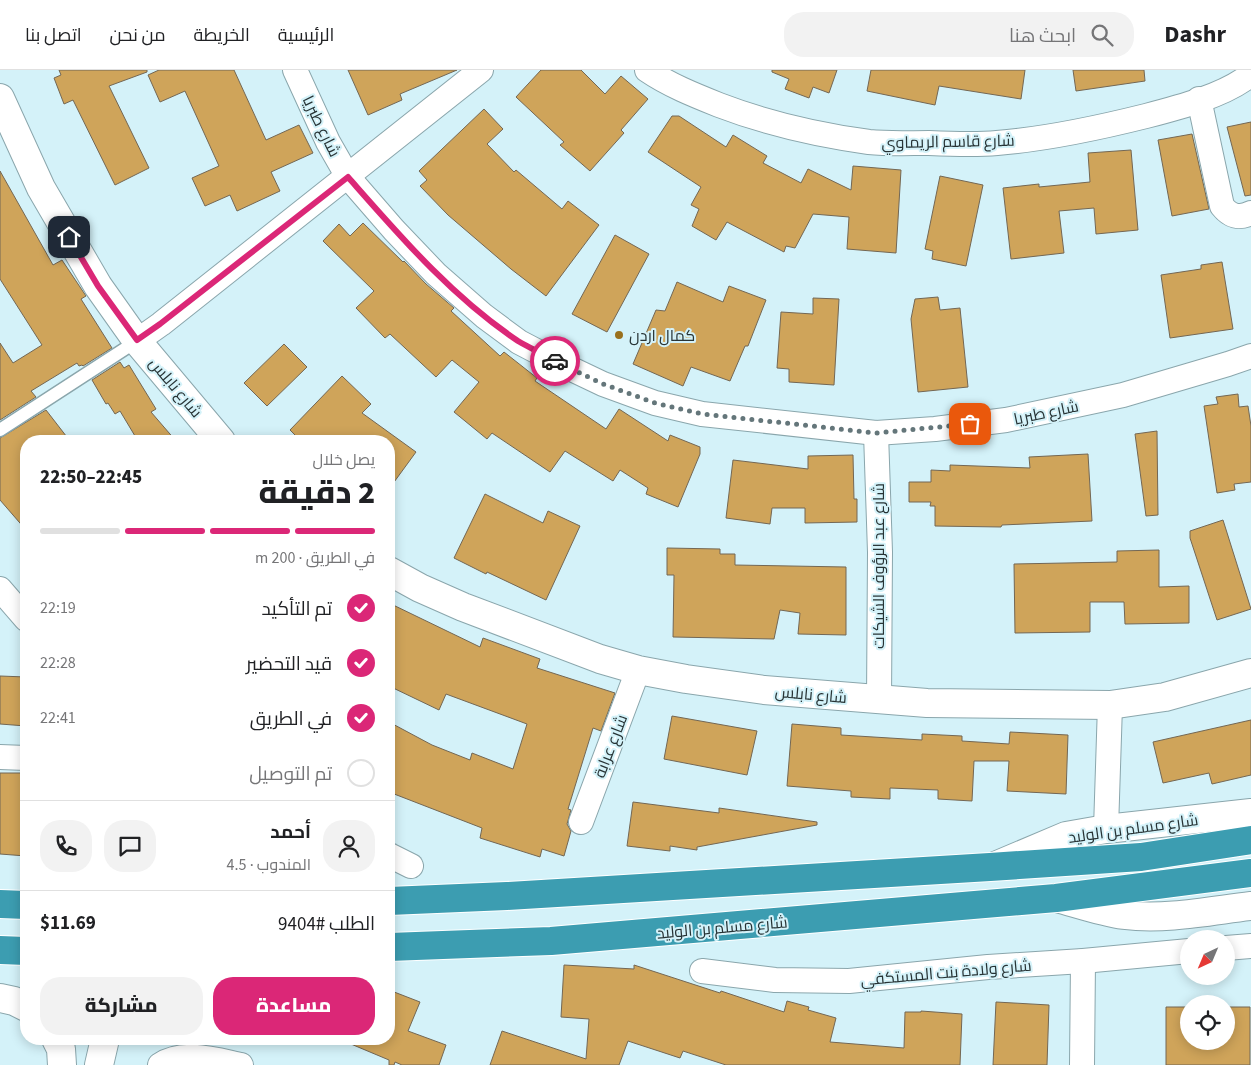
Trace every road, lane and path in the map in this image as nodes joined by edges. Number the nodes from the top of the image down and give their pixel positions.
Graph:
1 (295, 70) edge
2 (481, 70) edge
3 (647, 70) edge
4 (1247, 77) edge
5 (0, 98) edge
6 (1199, 99) junction
7 (348, 177) junction
8 (1251, 213) edge
9 (137, 340) junction
10 (1251, 356) edge
11 (0, 430) edge
12 (876, 433) junction
13 (217, 435) edge
14 (395, 574) edge
15 (0, 589) edge
16 (20, 612) edge
17 (638, 670) junction
18 (1251, 673) edge
19 (879, 700) junction
20 (1110, 706) junction
21 (0, 757) edge
22 (20, 758) edge
23 (1251, 813) edge
24 (581, 822) dead end
25 (1106, 829) junction
26 (1251, 840) edge
27 (395, 858) edge
28 (411, 866) dead end
29 (990, 867) junction
30 (1251, 873) edge
31 (1056, 898) junction
32 (395, 901) edge
33 (0, 904) edge
34 (20, 905) edge
35 (1251, 906) edge
36 (1251, 946) edge
37 (395, 947) edge
38 (1235, 947) edge
39 (0, 950) edge
40 (20, 951) edge
41 (1180, 951) edge
42 (1083, 961) junction
43 (702, 971) dead end
44 (0, 998) edge
45 (20, 1004) edge
46 (59, 1045) edge
47 (104, 1045) edge
48 (62, 1065) edge
49 (99, 1065) edge
50 (160, 1065) edge
51 (241, 1065) edge
52 (1082, 1065) edge

1 - 7 street, شارع طبريا
2 - 7 street
3 - 6 street, شارع قاسم الريماوي
4 - 6 street, شارع قاسم الريماوي
5 - 9 street, شارع نابلس
6 - 8 street
7 - 9 street
7 - 12 street, شارع طبريا
9 - 11 lane
9 - 13 street, شارع نابلس
10 - 12 street, شارع طبريا
12 - 19 street, شارع عبد الرؤوف الشيكات
14 - 17 street, شارع نابلس
15 - 16 street
17 - 19 street, شارع نابلس
17 - 24 street, شارع عرابة
18 - 20 street, شارع نابلس
19 - 20 street, شارع نابلس
20 - 25 street
21 - 22 street
23 - 25 street, شارع مسلم بن الوليد
25 - 29 street, شارع مسلم بن الوليد
26 - 29 highway, شارع مسلم بن الوليد
27 - 28 street
29 - 32 highway, شارع مسلم بن الوليد
30 - 31 highway, شارع مسلم بن الوليد
31 - 35 street, شارع مسلم بن الوليد
31 - 37 highway, شارع مسلم بن الوليد
33 - 34 highway
36 - 38 street
39 - 40 highway
41 - 42 street, شارع ولادة بنت المستكفي
42 - 43 street, شارع ولادة بنت المستكفي
42 - 52 street
44 - 45 street
46 - 48 street
47 - 49 street
50 - 51 street

